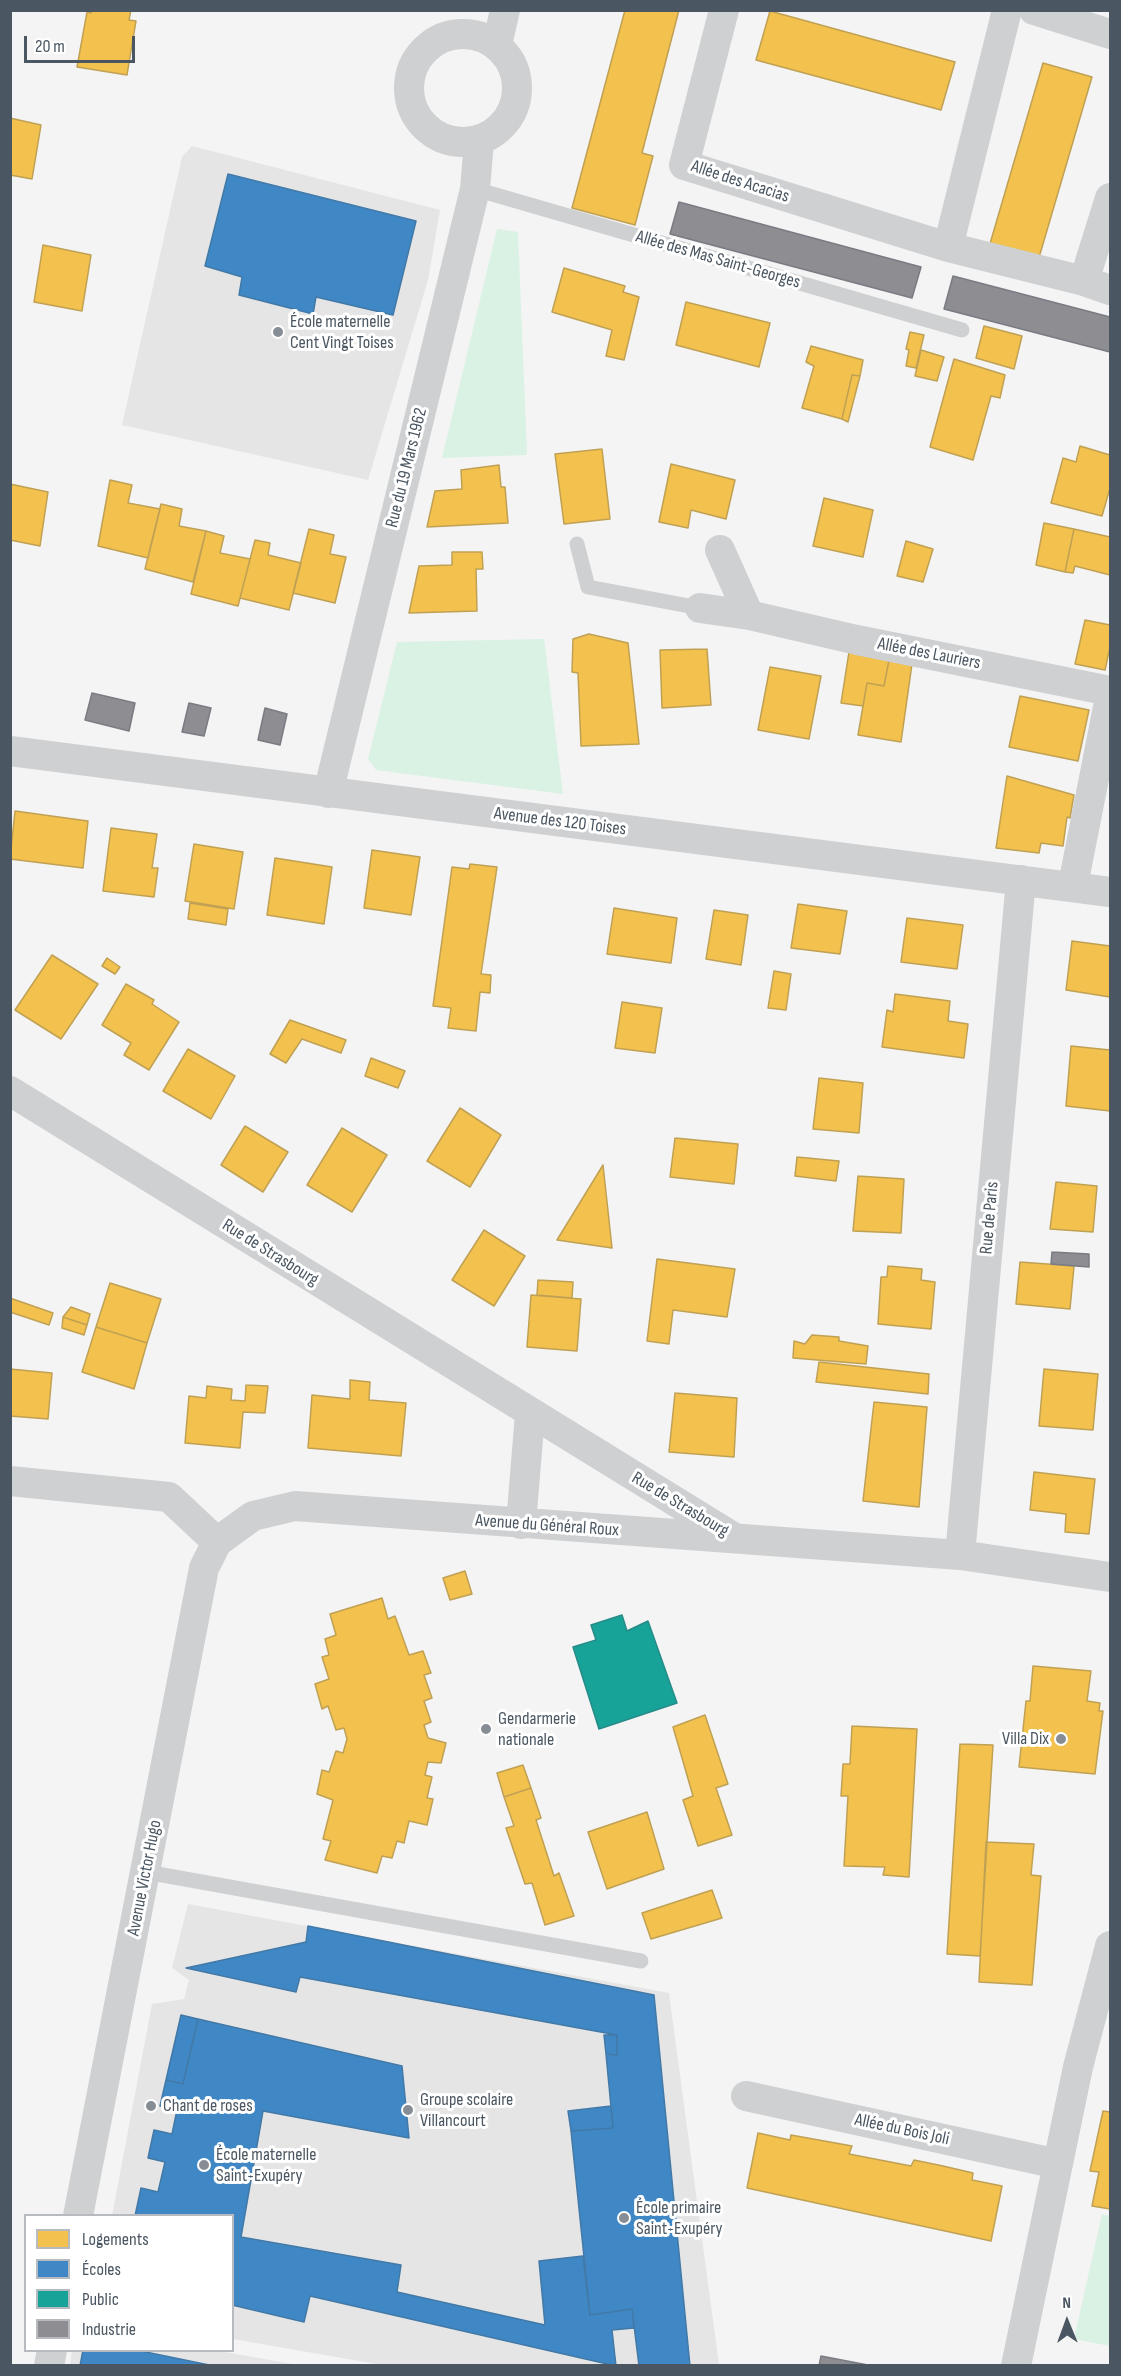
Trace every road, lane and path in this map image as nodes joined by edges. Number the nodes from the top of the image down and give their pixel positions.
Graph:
1 (505, 10) edge
2 (724, 10) edge
3 (1007, 10) edge
4 (1034, 10) edge
5 (1069, 15) edge
6 (1110, 34) edge
7 (497, 45) junction
8 (478, 141) junction
9 (475, 189) junction
10 (1110, 198) edge
11 (948, 247) junction
12 (1097, 285) edge
13 (962, 330) dead end
14 (577, 544) dead end
15 (720, 550) dead end
16 (700, 608) joint
17 (749, 615) junction
18 (1110, 691) edge
19 (1110, 697) edge
20 (10, 751) edge
21 (328, 793) junction
22 (1021, 880) junction
23 (1072, 885) junction
24 (1110, 892) edge
25 (10, 1091) edge
26 (530, 1414) junction
27 (10, 1481) edge
28 (520, 1524) junction
29 (738, 1540) junction
30 (217, 1542) junction
31 (960, 1555) junction
32 (1110, 1577) edge
33 (146, 1872) junction
34 (1110, 1946) edge
35 (641, 1961) dead end
36 (746, 2096) dead end
37 (1058, 2164) junction
38 (78, 2214) edge
39 (1016, 2366) edge

1 - 7 street
2 - 11 street, Allée des Acacias
3 - 11 street
4 - 5 street
5 - 6 street
7 - 8 street
7 - 8 street
8 - 9 street, Rue du 19 Mars 1962
9 - 13 lane, Allée des Mas Saint-Georges
9 - 21 street, Rue du 19 Mars 1962
10 - 12 street, Allée des Acacias
11 - 12 street, Allée des Acacias
14 - 16 lane
15 - 17 street
16 - 17 street, Allée des Lauriers
17 - 18 street, Allée des Lauriers
19 - 23 street
20 - 21 street, Avenue des 120 Toises
21 - 22 street, Avenue des 120 Toises
22 - 23 street, Avenue des 120 Toises
22 - 31 street, Rue de Paris
23 - 24 street, Avenue des 120 Toises
25 - 26 street, Rue de Strasbourg
26 - 28 street
26 - 29 street, Rue de Strasbourg
27 - 30 street
28 - 29 street, Avenue du Général Roux
28 - 30 street, Avenue du Général Roux
29 - 31 street, Avenue du Général Roux
30 - 33 street, Avenue Victor Hugo
31 - 32 street, Avenue du Général Roux
33 - 35 lane
33 - 38 street, Avenue Victor Hugo
34 - 37 street
36 - 37 street, Allée du Bois Joli
37 - 39 street

